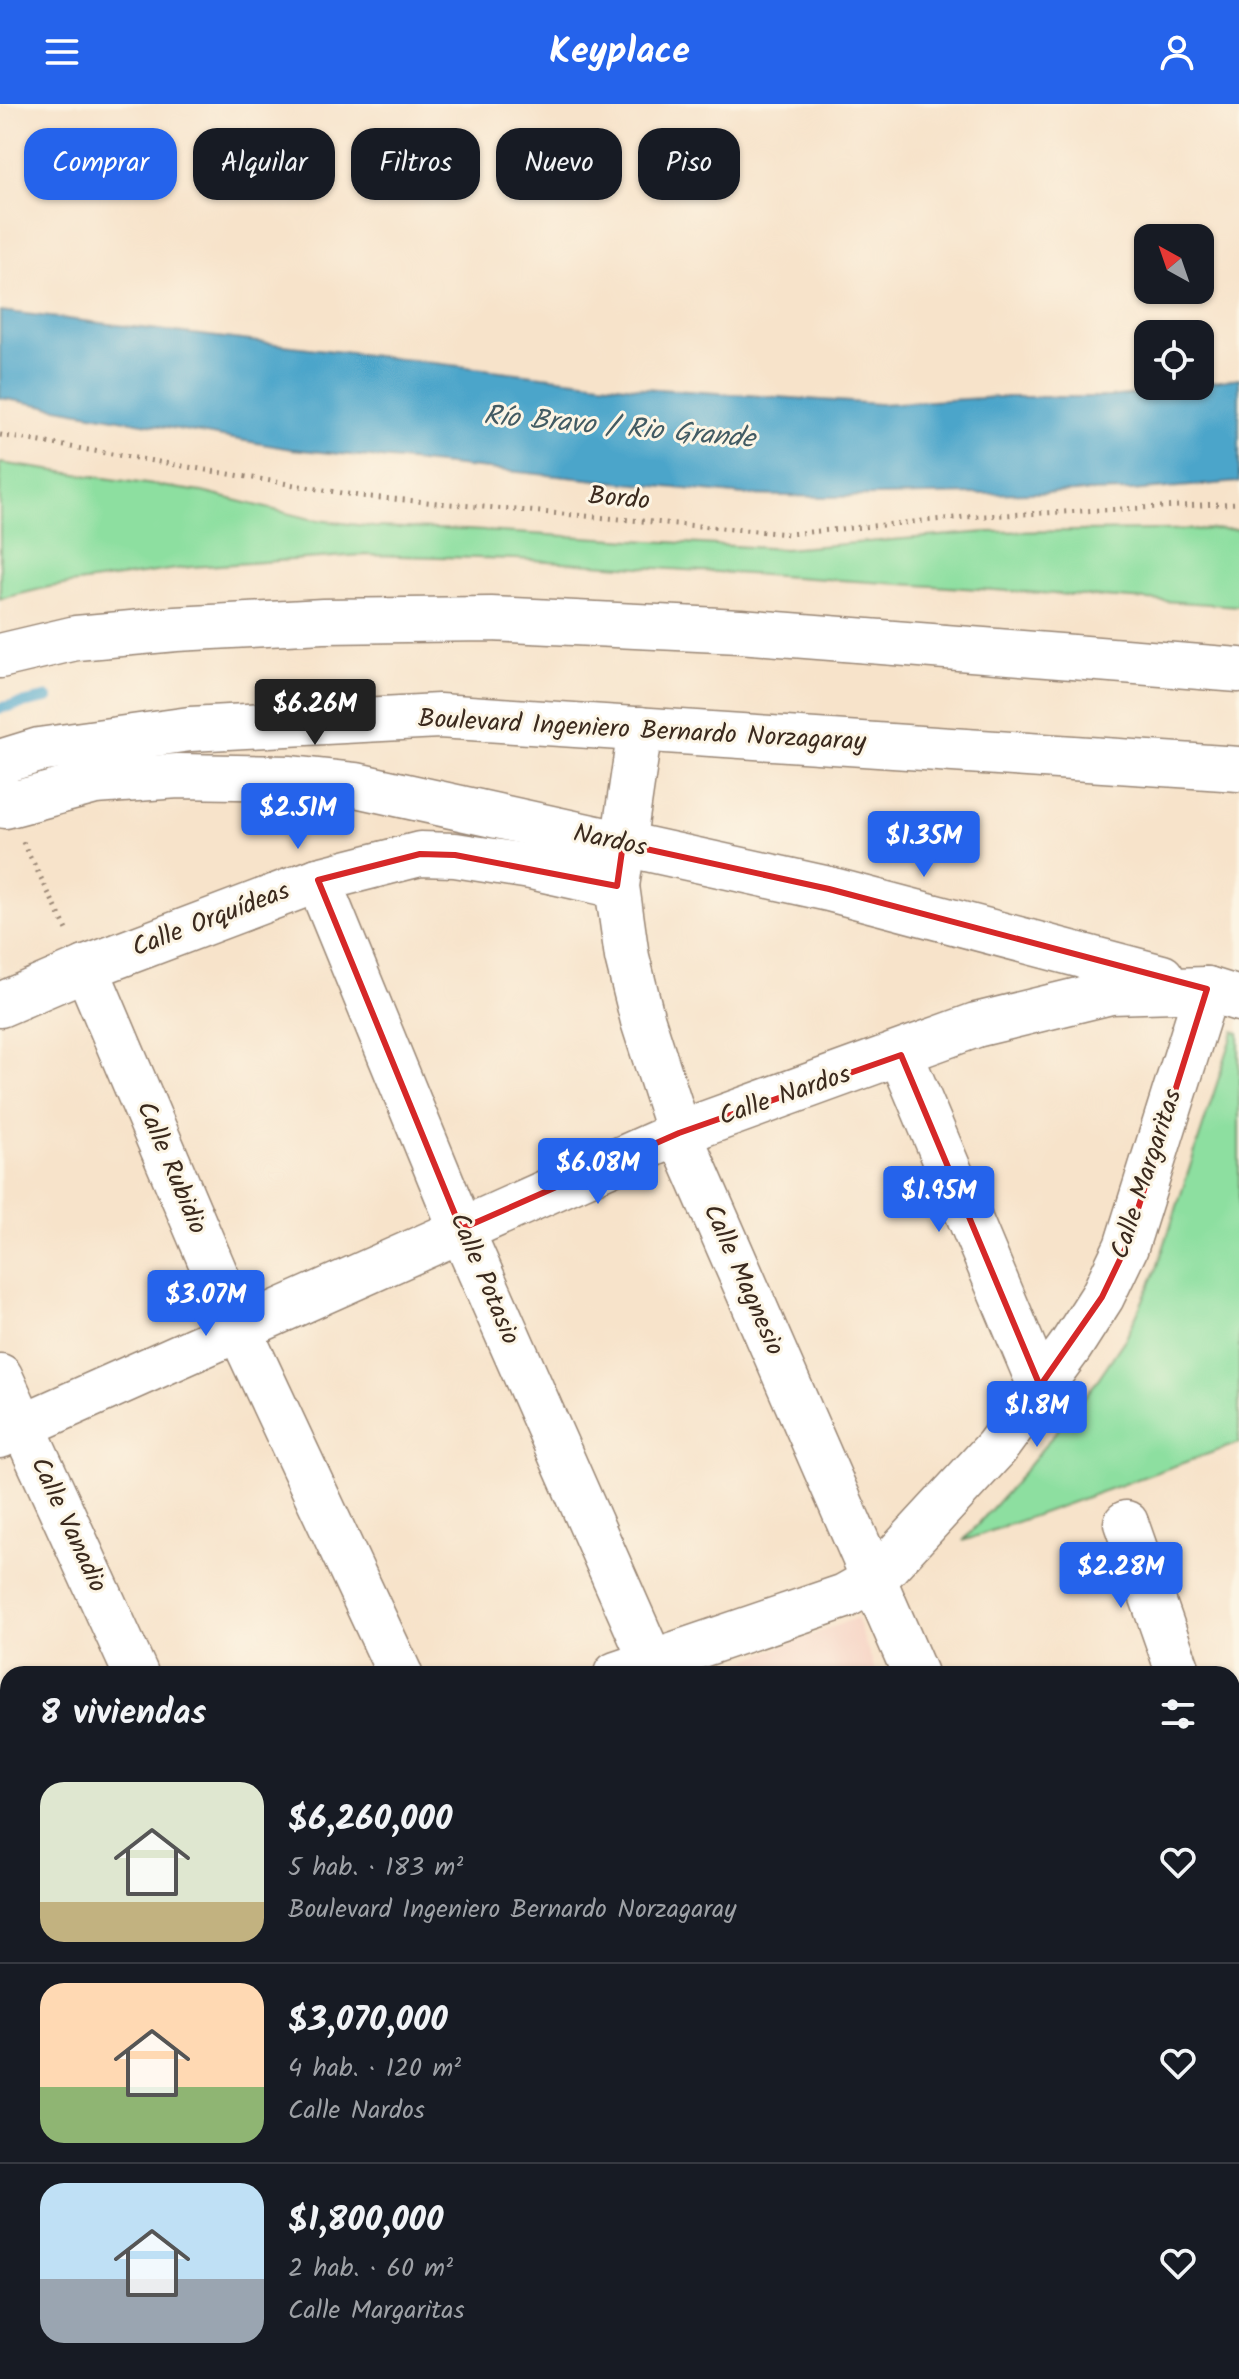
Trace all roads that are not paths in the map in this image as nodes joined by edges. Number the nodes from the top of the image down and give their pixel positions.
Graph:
1 (0, 656) edge
2 (1239, 670) edge
3 (640, 729) junction
4 (0, 762) edge
5 (1239, 769) edge
6 (3, 800) edge
7 (620, 865) junction
8 (318, 880) junction
9 (86, 968) junction
10 (1223, 994) edge
11 (0, 1005) edge
12 (901, 1055) junction
13 (679, 1133) junction
14 (461, 1229) junction
15 (239, 1329) junction
16 (0, 1376) edge
17 (1040, 1386) junction
18 (11, 1432) edge
19 (1126, 1523) dead end
20 (875, 1579) junction
21 (132, 1666) edge
22 (396, 1666) edge
23 (640, 1666) edge
24 (653, 1666) edge
25 (912, 1666) edge
26 (1176, 1666) edge

1 - 2 main road
3 - 4 main road, Boulevard Ingeniero Bernardo Norzagaray
3 - 5 main road, Boulevard Ingeniero Bernardo Norzagaray
3 - 7 main road, Calle Magnesio
6 - 7 main road, Nardos
7 - 8 main road, Calle Orquídeas
7 - 10 main road, Nardos
7 - 13 main road, Calle Magnesio
8 - 9 main road, Calle Orquídeas
8 - 14 main road, Calle Potasio
9 - 11 main road, Calle Orquídeas
9 - 15 main road, Calle Rubidio
10 - 12 main road, Calle Nardos
10 - 17 main road, Calle Margaritas
12 - 13 main road, Calle Nardos
12 - 17 main road
13 - 14 main road, Calle Nardos
13 - 20 main road, Calle Magnesio
14 - 15 main road, Calle Nardos
14 - 23 main road, Calle Potasio
15 - 18 main road, Calle Nardos
15 - 22 main road, Calle Rubidio
16 - 18 main road, Calle Vanadio
17 - 20 main road, Calle Margaritas
18 - 21 main road, Calle Vanadio
19 - 26 main road
20 - 24 main road, Calle Margaritas
20 - 25 main road, Calle Magnesio

